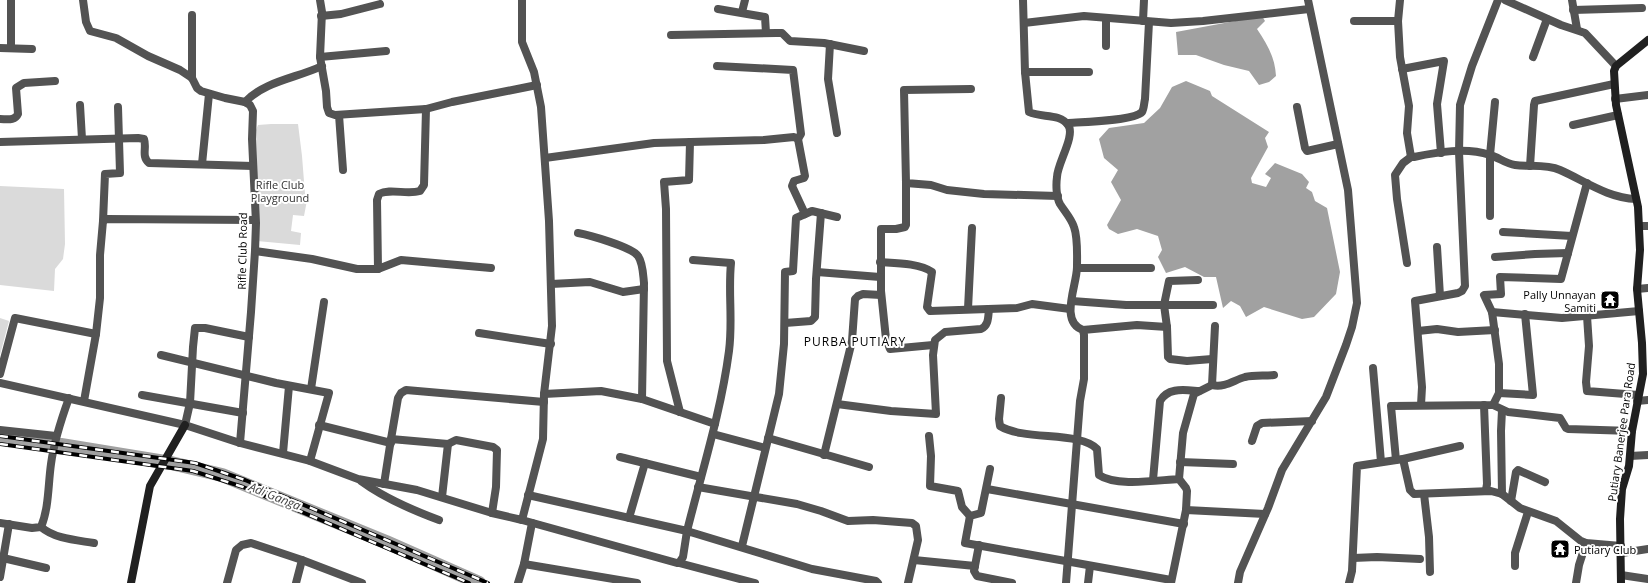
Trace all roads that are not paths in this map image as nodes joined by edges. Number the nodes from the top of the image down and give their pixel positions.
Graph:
1 (11, 0) edge
2 (83, 0) edge
3 (320, 0) edge
4 (522, 0) edge
5 (745, 0) edge
6 (1023, 0) edge
7 (1144, 0) edge
8 (1308, 0) edge
9 (1400, 0) edge
10 (1498, 0) edge
11 (1505, 0) edge
12 (1572, 0) edge
13 (380, 4) dead end
14 (718, 8) dead end
15 (1642, 8) dead end
16 (1309, 9) junction
17 (1574, 10) junction
18 (742, 12) junction
19 (192, 15) dead end
20 (321, 16) junction
21 (1106, 18) junction
22 (1547, 19) junction
23 (1354, 21) dead end
24 (1398, 21) junction
25 (1146, 22) junction
26 (1024, 23) junction
27 (1577, 29) junction
28 (766, 33) junction
29 (671, 35) dead end
30 (1648, 40) edge
31 (830, 44) junction
32 (1106, 46) dead end
33 (0, 48) edge
34 (11, 48) junction
35 (32, 49) dead end
36 (386, 51) dead end
37 (864, 51) dead end
38 (320, 57) junction
39 (1533, 58) dead end
40 (322, 66) junction
41 (717, 66) dead end
42 (1616, 66) junction
43 (1402, 69) junction
44 (1025, 72) junction
45 (1089, 72) dead end
46 (192, 78) junction
47 (55, 81) dead end
48 (1614, 84) junction
49 (537, 85) junction
50 (971, 89) dead end
51 (210, 94) junction
52 (1648, 95) edge
53 (1615, 99) junction
54 (245, 102) junction
55 (1494, 102) dead end
56 (80, 105) dead end
57 (118, 107) dead end
58 (1297, 107) dead end
59 (426, 109) junction
60 (1618, 114) junction
61 (339, 115) junction
62 (0, 119) edge
63 (1067, 123) junction
64 (1573, 125) dead end
65 (837, 133) dead end
66 (120, 138) junction
67 (82, 139) junction
68 (798, 139) junction
69 (0, 142) edge
70 (690, 142) junction
71 (1338, 144) junction
72 (1459, 152) junction
73 (1441, 153) junction
74 (1490, 155) junction
75 (1411, 157) junction
76 (545, 158) junction
77 (202, 164) junction
78 (253, 166) junction
79 (1530, 166) junction
80 (343, 170) dead end
81 (906, 183) junction
82 (1587, 183) junction
83 (1058, 196) junction
84 (1636, 199) junction
85 (821, 213) junction
86 (805, 214) junction
87 (1490, 216) dead end
88 (837, 217) dead end
89 (255, 220) junction
90 (103, 221) junction
91 (1639, 226) junction
92 (1648, 226) edge
93 (972, 228) dead end
94 (1504, 232) dead end
95 (578, 233) dead end
96 (1572, 236) junction
97 (1437, 247) dead end
98 (255, 251) junction
99 (1568, 254) junction
100 (1495, 257) dead end
101 (693, 260) dead end
102 (880, 262) junction
103 (1407, 263) dead end
104 (491, 268) dead end
105 (1077, 268) junction
106 (1151, 268) dead end
107 (378, 269) junction
108 (817, 272) junction
109 (880, 277) junction
110 (1198, 280) dead end
111 (551, 284) junction
112 (1648, 288) edge
113 (644, 289) junction
114 (1637, 289) junction
115 (881, 295) junction
116 (1440, 296) junction
117 (324, 302) dead end
118 (1071, 305) junction
119 (1164, 305) junction
120 (1213, 305) dead end
121 (968, 309) junction
122 (989, 309) junction
123 (1639, 311) junction
124 (1492, 312) junction
125 (1525, 314) junction
126 (1587, 316) junction
127 (785, 323) junction
128 (1214, 326) dead end
129 (1167, 327) junction
130 (1083, 330) junction
131 (1495, 330) junction
132 (1418, 331) junction
133 (479, 332) dead end
134 (96, 334) junction
135 (249, 337) junction
136 (551, 344) junction
137 (933, 345) junction
138 (161, 355) dead end
139 (1212, 359) junction
140 (193, 363) junction
141 (1646, 366) edge
142 (1373, 368) dead end
143 (0, 374) edge
144 (1274, 375) dead end
145 (246, 376) junction
146 (0, 383) edge
147 (1212, 385) junction
148 (289, 386) junction
149 (311, 389) junction
150 (1199, 391) junction
151 (1499, 393) junction
152 (142, 395) dead end
153 (69, 398) junction
154 (544, 398) junction
155 (1001, 398) dead end
156 (1638, 398) junction
157 (642, 399) junction
158 (1648, 400) edge
159 (84, 401) junction
160 (190, 403) junction
161 (837, 404) junction
162 (1421, 405) junction
163 (1484, 405) junction
164 (1493, 405) junction
165 (1502, 410) junction
166 (680, 412) junction
167 (243, 413) junction
168 (1312, 421) junction
169 (715, 424) junction
170 (186, 425) junction
171 (319, 425) junction
172 (0, 430) edge
173 (1632, 431) junction
174 (713, 434) junction
175 (56, 436) junction
176 (929, 436) dead end
177 (768, 438) junction
178 (1077, 440) junction
179 (1252, 440) dead end
180 (391, 441) junction
181 (240, 443) junction
182 (448, 444) junction
183 (1460, 446) dead end
184 (765, 448) junction
185 (283, 453) junction
186 (824, 455) junction
187 (1648, 455) edge
188 (620, 456) dead end
189 (1630, 456) junction
190 (1399, 459) junction
191 (310, 461) junction
192 (1180, 462) junction
193 (1381, 462) junction
194 (644, 463) junction
195 (1233, 464) dead end
196 (869, 467) dead end
197 (990, 469) dead end
198 (701, 477) junction
199 (358, 479) junction
200 (1179, 479) junction
201 (1153, 480) junction
202 (1545, 482) dead end
203 (384, 484) junction
204 (698, 487) junction
205 (987, 489) junction
206 (1486, 490) junction
207 (1424, 494) junction
208 (1502, 494) junction
209 (528, 495) junction
210 (442, 497) junction
211 (754, 497) junction
212 (1511, 501) junction
213 (1072, 503) junction
214 (1186, 510) junction
215 (1528, 512) junction
216 (492, 513) junction
217 (1265, 514) junction
218 (970, 516) junction
219 (629, 518) junction
220 (439, 520) dead end
221 (522, 520) junction
222 (0, 523) edge
223 (532, 523) junction
224 (9, 524) junction
225 (1184, 524) junction
226 (41, 528) junction
227 (687, 531) junction
228 (94, 543) dead end
229 (1586, 543) junction
230 (979, 545) junction
231 (742, 546) junction
232 (1648, 549) edge
233 (1621, 550) junction
234 (3, 558) junction
235 (1353, 558) junction
236 (1420, 559) dead end
237 (302, 560) junction
238 (914, 560) junction
239 (1067, 561) junction
240 (679, 563) junction
241 (524, 564) junction
242 (975, 566) junction
243 (1090, 566) junction
244 (1515, 566) dead end
245 (46, 568) dead end
246 (1430, 572) dead end
247 (0, 577) edge
248 (1621, 579) edge
249 (1648, 579) edge
250 (1171, 582) edge
251 (132, 583) edge
252 (227, 583) edge
253 (296, 583) edge
254 (362, 583) edge
255 (518, 583) edge
256 (637, 583) edge
257 (755, 583) edge
258 (878, 583) edge
259 (908, 583) edge
260 (1012, 583) edge
261 (1066, 583) edge
262 (1088, 583) edge
263 (1238, 583) edge
264 (1349, 583) edge
265 (1576, 583) edge

1 - 34 street
2 - 46 street
3 - 20 street
4 - 49 street
5 - 18 street
6 - 26 street
7 - 25 street
8 - 16 street
9 - 24 street
10 - 72 street
11 - 22 street
12 - 17 street
13 - 20 street
14 - 18 street
15 - 17 street
16 - 25 street
16 - 71 street
17 - 27 street
18 - 28 street
19 - 46 street
20 - 38 street
21 - 25 street
21 - 26 street
21 - 32 street
22 - 27 street
22 - 39 street
23 - 24 street
24 - 43 street
25 - 63 street
26 - 44 street
27 - 42 street
28 - 29 street
28 - 31 street
30 - 42 street
31 - 37 street
31 - 65 street
33 - 34 street
34 - 35 street
36 - 38 street
38 - 40 street
40 - 54 street
40 - 61 street
41 - 68 street
42 - 48 street, Putiary Banerjee Para Road
43 - 73 street
43 - 75 street
44 - 45 street
44 - 63 street
46 - 51 street
47 - 62 street
48 - 53 street, Putiary Banerjee Para Road
48 - 79 street
49 - 59 street
49 - 76 street
50 - 81 street
51 - 54 street
51 - 77 street
52 - 53 street
53 - 60 street, Putiary Banerjee Para Road
54 - 78 street, Rifle Club Road
55 - 74 street
56 - 67 street
57 - 66 street
58 - 71 street
59 - 61 street
59 - 107 street
60 - 64 street
60 - 84 street, Putiary Banerjee Para Road
61 - 80 street
63 - 83 street
66 - 67 street
66 - 77 street
66 - 90 street
67 - 69 street
68 - 70 street
68 - 86 street
70 - 76 street
70 - 166 street
71 - 168 street
72 - 73 street
72 - 74 street
72 - 116 street
73 - 75 street
74 - 79 street
74 - 87 street
75 - 103 street
76 - 111 street
77 - 78 street
78 - 89 street, Rifle Club Road
79 - 82 street
81 - 83 street
81 - 102 street
82 - 84 street
82 - 96 street
83 - 105 street
84 - 91 street, Putiary Banerjee Para Road
85 - 86 street
85 - 88 street
85 - 108 street
86 - 127 street
89 - 90 street
89 - 98 street, Rifle Club Road
90 - 134 street
91 - 92 street
91 - 114 street, Putiary Banerjee Para Road
93 - 121 street
94 - 96 street
95 - 113 street
96 - 99 street
97 - 116 street
98 - 107 street
98 - 135 street, Rifle Club Road
99 - 100 street
99 - 124 street
101 - 169 street
102 - 109 street
102 - 121 street
104 - 107 street
105 - 106 street
105 - 118 street
108 - 109 street
108 - 127 street
109 - 115 street
110 - 119 street
111 - 113 street
111 - 136 street
112 - 114 street
113 - 157 street
114 - 123 street, Putiary Banerjee Para Road
115 - 137 street
115 - 161 street
116 - 132 street
117 - 149 street
118 - 119 street
118 - 122 street
118 - 130 street
119 - 120 street
119 - 129 street
121 - 122 street
122 - 137 street
123 - 126 street
123 - 141 street, Putiary Banerjee Para Road
124 - 125 street
124 - 131 street
125 - 126 street
125 - 151 street
126 - 156 street
127 - 177 street
128 - 139 street
129 - 130 street
129 - 139 street
130 - 178 street
131 - 132 street
131 - 151 street
132 - 162 street
133 - 136 street
134 - 143 street
134 - 159 street
135 - 140 street
135 - 145 street, Rifle Club Road
136 - 154 street
137 - 161 street
138 - 140 street
139 - 147 street
140 - 145 street
140 - 160 street
141 - 156 street, Putiary Banerjee Para Road
142 - 193 street
144 - 147 street
145 - 148 street
145 - 167 street, Rifle Club Road
146 - 153 street
147 - 150 street
148 - 149 street
148 - 185 street
149 - 171 street
150 - 192 street
150 - 201 street
151 - 164 street
152 - 160 street
153 - 159 street
153 - 175 street
154 - 157 street
154 - 180 street
154 - 209 street
155 - 178 street
156 - 158 street
156 - 173 street, Putiary Banerjee Para Road
157 - 166 street
159 - 170 street
160 - 167 street
160 - 170 street
161 - 186 street
162 - 163 street
162 - 190 street
163 - 164 street
163 - 206 street
164 - 165 street
165 - 173 street
165 - 208 street
166 - 169 street
167 - 181 street, Rifle Club Road
168 - 179 street
168 - 217 street
169 - 174 street
170 - 181 street
170 - 251 street
171 - 180 street
171 - 191 street
172 - 175 street
173 - 189 street, Putiary Banerjee Para Road
174 - 184 street
174 - 198 street
175 - 226 street
176 - 218 street
177 - 184 street
177 - 186 street
178 - 201 street
178 - 213 street
180 - 182 street
180 - 203 street
181 - 185 street
182 - 210 street
182 - 216 street
183 - 190 street
184 - 211 street
185 - 191 street
186 - 196 street
187 - 189 street
188 - 194 street
189 - 233 street, Putiary Banerjee Para Road
190 - 193 street
190 - 207 street
191 - 199 street
192 - 195 street
192 - 200 street
193 - 235 street
194 - 198 street
194 - 219 street
197 - 205 street
198 - 204 street
199 - 203 street
199 - 220 street
200 - 201 street
200 - 214 street
202 - 212 street
203 - 210 street
204 - 211 street
204 - 227 street
205 - 213 street
205 - 218 street
206 - 207 street
206 - 208 street
207 - 246 street
208 - 212 street
209 - 219 street
209 - 221 street
210 - 216 street
211 - 231 street
211 - 238 street
212 - 215 street
213 - 225 street
213 - 239 street
214 - 217 street
214 - 225 street
215 - 229 street
215 - 244 street
216 - 221 street
217 - 263 street
218 - 230 street
219 - 227 street
221 - 223 street
222 - 224 street
223 - 240 street
223 - 241 street
224 - 226 street
224 - 234 street
225 - 250 street
226 - 228 street
227 - 231 street
227 - 240 street
229 - 233 street
229 - 265 street
230 - 239 street
230 - 242 street
231 - 258 street
232 - 233 street
233 - 248 street, Putiary Banerjee Para Road
234 - 245 street
234 - 247 street
235 - 236 street
235 - 264 street
237 - 252 street
237 - 253 street
237 - 254 street
238 - 242 street
238 - 259 street
239 - 243 street
239 - 261 street
240 - 257 street
241 - 255 street
241 - 256 street
242 - 260 street
243 - 250 street
243 - 262 street
248 - 249 street

